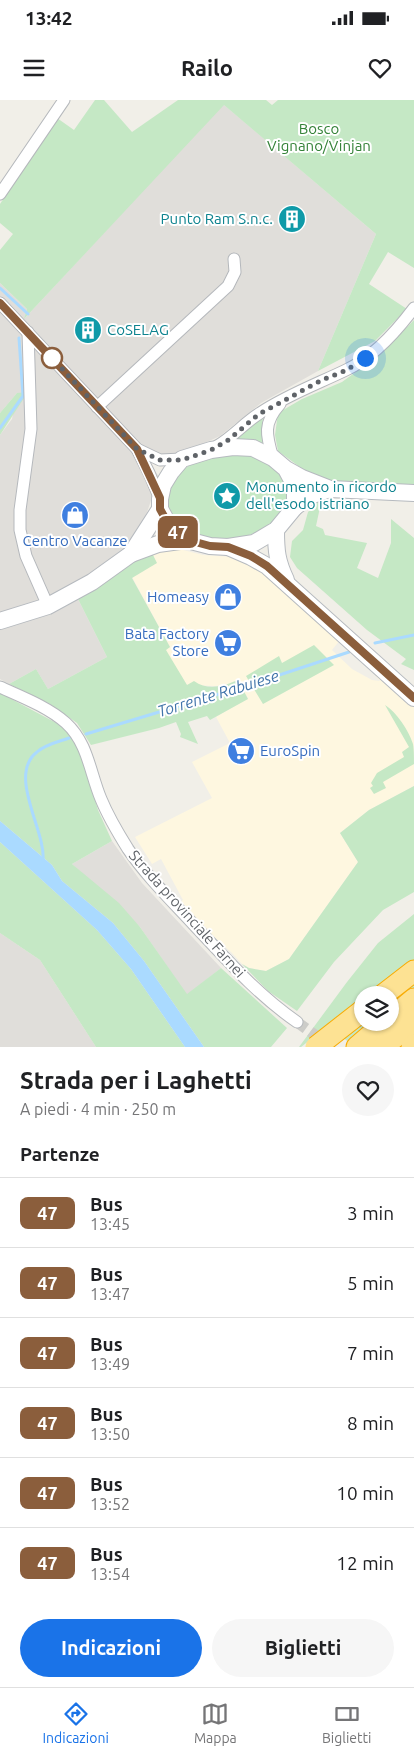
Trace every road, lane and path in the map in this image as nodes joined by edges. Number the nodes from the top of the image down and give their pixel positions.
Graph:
1 (64, 100) edge
2 (0, 194) edge
3 (234, 259) dead end
4 (0, 303) edge
5 (414, 308) edge
6 (28, 332) junction
7 (284, 399) junction
8 (97, 407) junction
9 (137, 449) junction
10 (211, 450) junction
11 (273, 458) junction
12 (182, 460) junction
13 (286, 469) junction
14 (330, 489) junction
15 (414, 493) edge
16 (160, 504) junction
17 (295, 507) junction
18 (276, 530) junction
19 (188, 540) junction
20 (228, 547) junction
21 (131, 554) junction
22 (288, 584) junction
23 (48, 606) junction
24 (0, 621) edge
25 (0, 687) edge
26 (414, 698) edge
27 (414, 971) edge
28 (395, 986) edge
29 (414, 999) edge
30 (399, 1012) edge
31 (354, 1016) edge
32 (414, 1021) edge
33 (297, 1022) tunnel mouth
34 (376, 1031) edge
35 (316, 1041) edge
36 (331, 1047) edge
37 (357, 1047) edge
38 (383, 1047) edge

1 - 2 street
3 - 8 street
4 - 6 street
5 - 7 street
6 - 8 street
6 - 23 street
7 - 10 street
7 - 11 street
8 - 9 street
9 - 12 street
9 - 16 street
10 - 11 main road
10 - 12 main road
11 - 13 main road
12 - 16 main road
13 - 14 main road
13 - 17 main road
14 - 15 main road
14 - 17 main road
16 - 19 main road
16 - 21 main road
17 - 18 main road
18 - 20 main road
18 - 22 main road
19 - 20 main road
19 - 21 main road
20 - 22 main road
21 - 23 main road
22 - 26 main road
23 - 24 main road
25 - 33 street, Strada provinciale Farnei
27 - 28 highway
29 - 30 highway
31 - 35 highway, bridge
32 - 38 highway
34 - 37 highway
35 - 36 street

